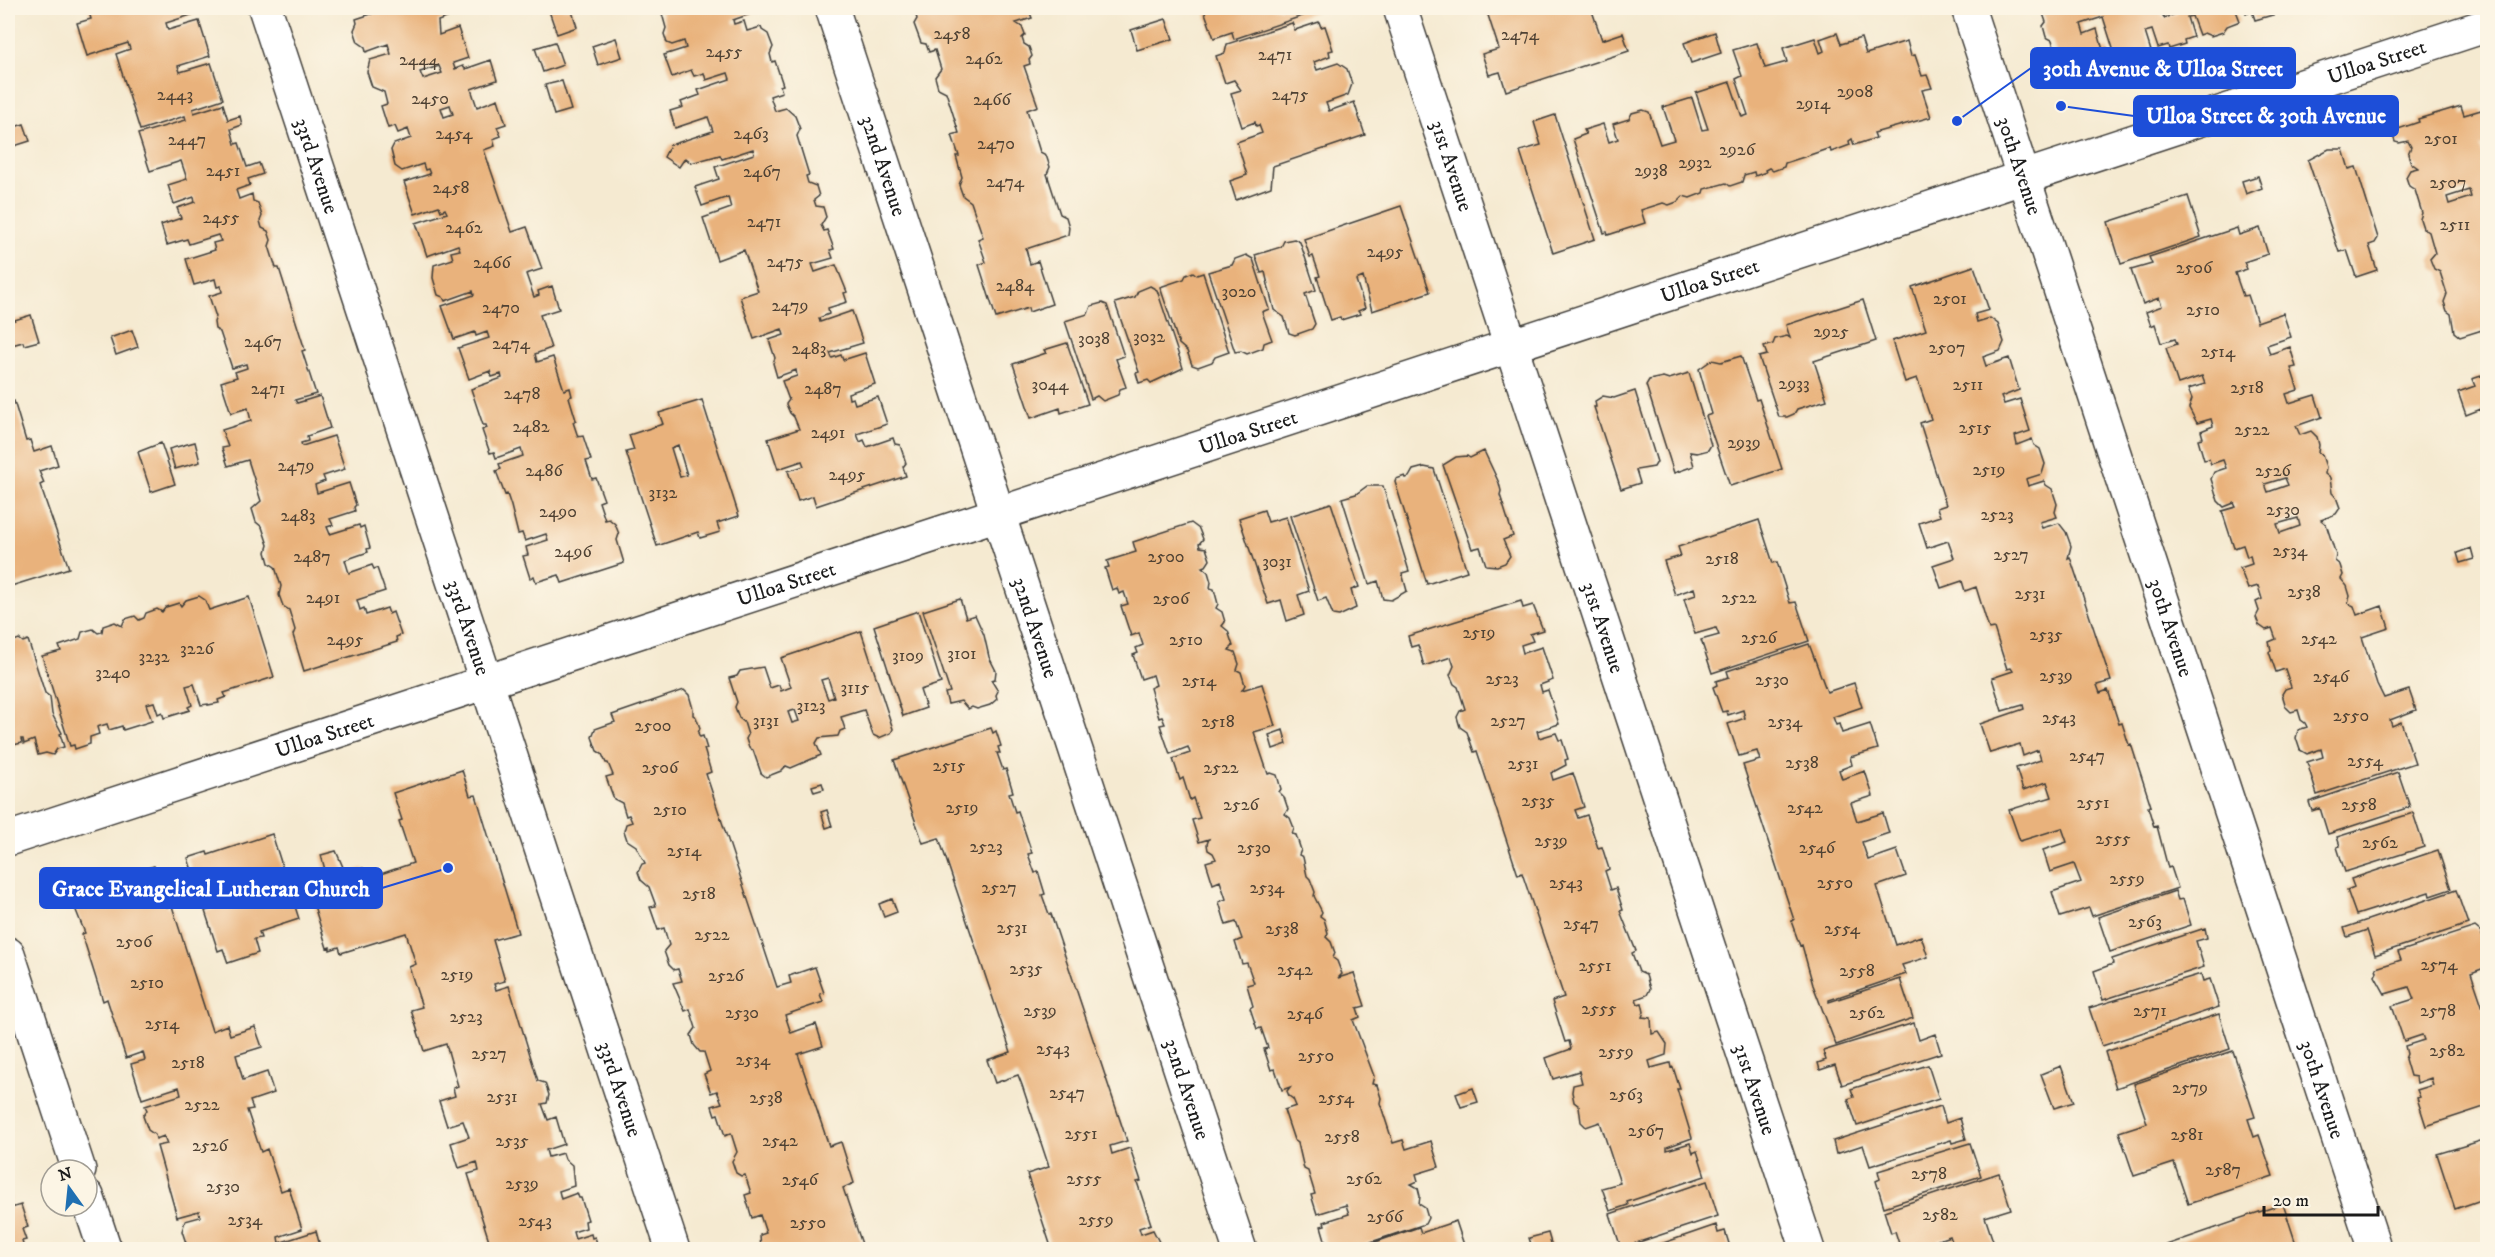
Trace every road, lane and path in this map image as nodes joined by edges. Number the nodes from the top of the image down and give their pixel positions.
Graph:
1 (265, 8) edge
2 (832, 8) edge
3 (1400, 8) edge
4 (1968, 8) edge
5 (2487, 25) edge
6 (2023, 177) junction
7 (1511, 345) junction
8 (998, 513) junction
9 (486, 682) junction
10 (8, 839) edge
11 (8, 954) edge
12 (75, 1158) edge
13 (94, 1218) edge
14 (105, 1250) edge
15 (673, 1250) edge
16 (1240, 1250) edge
17 (1808, 1250) edge
18 (2375, 1250) edge

1 - 9 street, 33rd Avenue
2 - 8 street, 32nd Avenue
3 - 7 street, 31st Avenue
4 - 6 street, 30th Avenue
5 - 6 street, Ulloa Street
6 - 7 street, Ulloa Street
6 - 18 street, 30th Avenue
7 - 8 street, Ulloa Street
7 - 17 street, 31st Avenue
8 - 9 street, Ulloa Street
8 - 16 street, 32nd Avenue
9 - 10 street, Ulloa Street
9 - 15 street, 33rd Avenue
11 - 12 street
13 - 14 street

